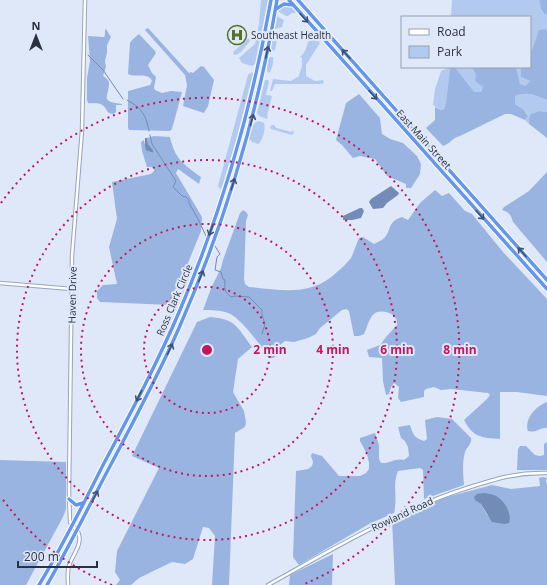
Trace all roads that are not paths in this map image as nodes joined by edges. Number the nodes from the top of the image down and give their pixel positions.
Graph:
1 (85, 0) edge
2 (271, 0) edge
3 (277, 0) edge
4 (289, 0) edge
5 (298, 0) edge
6 (293, 6) junction
7 (276, 10) junction
8 (257, 71) junction
9 (263, 73) junction
10 (225, 186) junction
11 (223, 193) junction
12 (228, 198) junction
13 (227, 203) junction
14 (547, 280) edge
15 (0, 283) edge
16 (72, 289) junction
17 (547, 289) edge
18 (158, 358) junction
19 (164, 361) junction
20 (112, 449) junction
21 (117, 452) junction
22 (547, 474) edge
23 (69, 499) junction
24 (84, 502) junction
25 (72, 526) junction
26 (77, 530) junction
27 (39, 585) edge
28 (47, 585) edge
29 (68, 585) edge
30 (268, 585) edge

1 - 16 street, Haven Drive
2 - 8 highway, Ross Clark Circle
3 - 7 highway, Ross Clark Circle
4 - 6 highway, East Main Street
14 -> 5 highway, East Main Street
6 - 7 highway
6 -> 17 highway, East Main Street
9 -> 7 highway, Ross Clark Circle
8 - 9 highway
8 - 10 highway, Ross Clark Circle
12 -> 9 highway, Ross Clark Circle
10 - 11 highway, Ross Clark Circle
10 - 12 highway
11 - 13 highway
11 -> 18 highway, Ross Clark Circle
12 - 13 highway, Ross Clark Circle
19 -> 13 highway, Ross Clark Circle
15 - 16 street
16 - 23 street, Haven Drive
18 - 19 highway
18 -> 20 highway, Ross Clark Circle
19 - 21 highway, Ross Clark Circle
20 - 21 highway
20 - 24 highway, Ross Clark Circle
26 -> 21 highway, Ross Clark Circle
22 - 30 street, Rowland Road
23 - 24 highway
23 - 25 street, Haven Drive
24 - 25 highway, Ross Clark Circle
25 - 26 street
25 - 27 highway, Ross Clark Circle
26 - 28 highway, Ross Clark Circle
26 - 29 street

